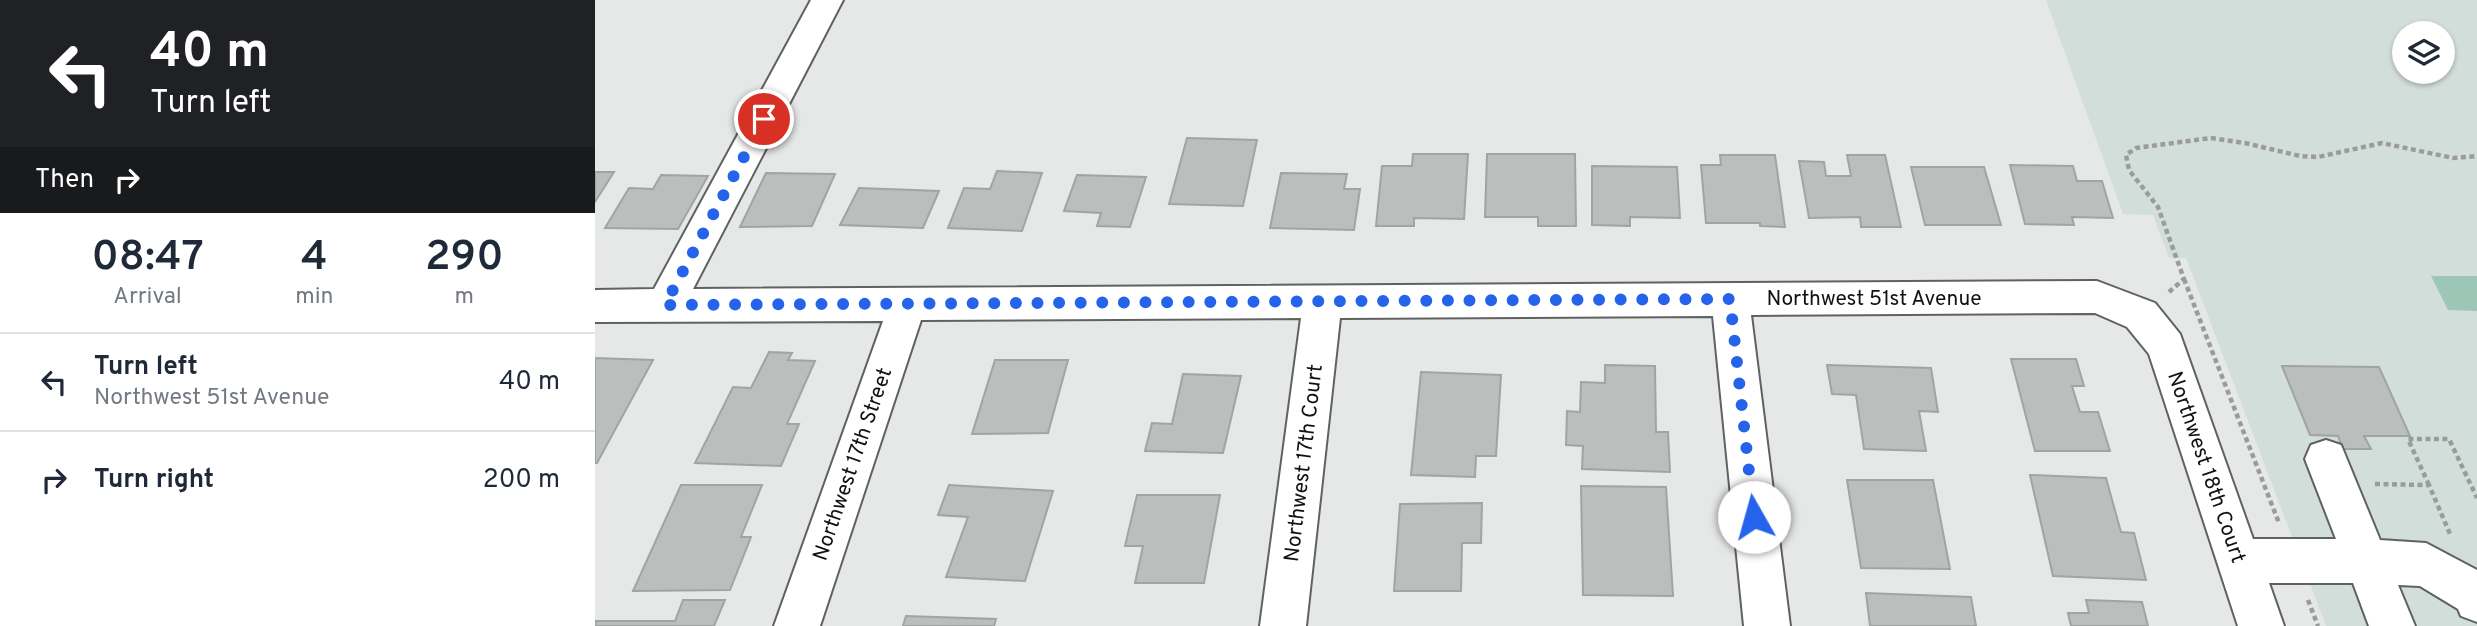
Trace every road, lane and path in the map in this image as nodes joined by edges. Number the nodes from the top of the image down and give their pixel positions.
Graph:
1 (827, 0) edge
2 (2477, 156) edge
3 (2184, 279) junction
4 (1730, 299) junction
5 (1323, 300) junction
6 (908, 303) junction
7 (665, 305) junction
8 (595, 306) edge
9 (2141, 315) junction
10 (2326, 459) dead end
11 (2429, 485) dead end
12 (2477, 498) edge
13 (2240, 561) junction
14 (2366, 561) junction
15 (2293, 562) junction
16 (2477, 600) edge
17 (797, 626) edge
18 (1283, 626) edge
19 (1767, 626) edge
20 (2262, 626) edge
21 (2318, 626) edge
22 (2392, 626) edge

1 - 7 street
2 - 3 path
3 - 9 path
3 - 15 path
4 - 5 street, Northwest 51st Avenue
4 - 9 street, Northwest 51st Avenue
4 - 19 street
5 - 6 street, Northwest 51st Avenue
5 - 18 street, Northwest 17th Court
6 - 7 street, Northwest 51st Avenue
6 - 17 street, Northwest 17th Street
7 - 8 street, Northwest 51st Avenue
9 - 13 street, Northwest 18th Court
10 - 14 street
11 - 12 path
13 - 15 street
13 - 20 street, Northwest 18th Court
14 - 15 street
14 - 16 street
14 - 22 street
15 - 21 path

